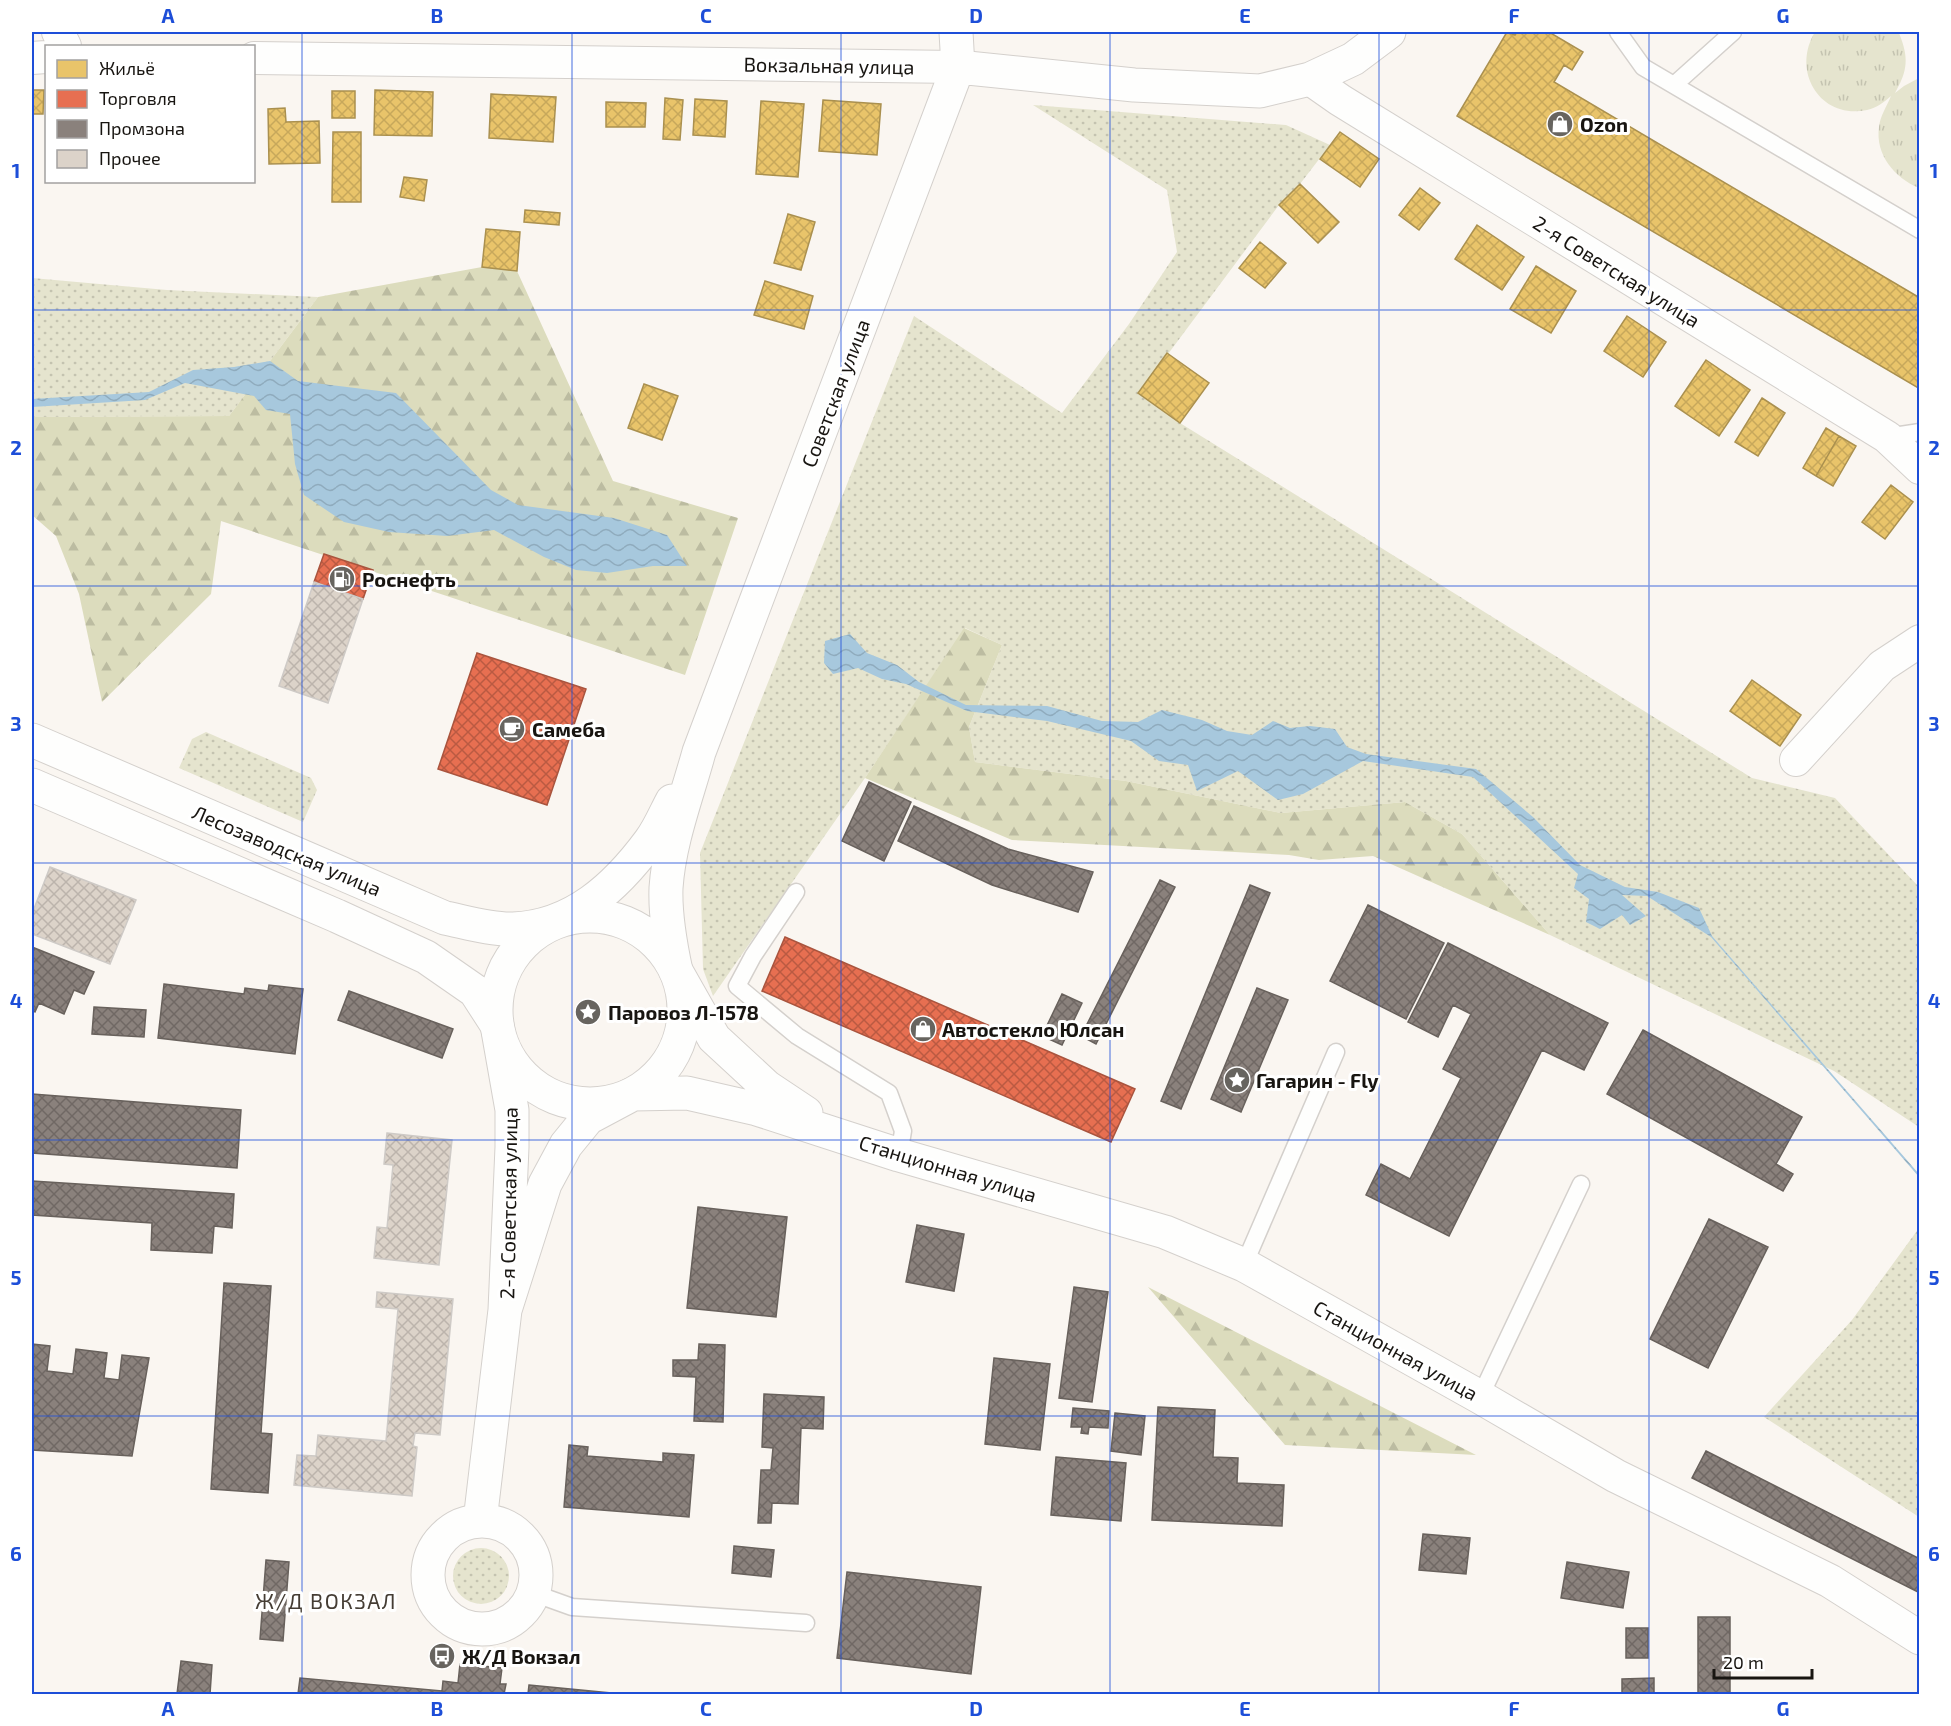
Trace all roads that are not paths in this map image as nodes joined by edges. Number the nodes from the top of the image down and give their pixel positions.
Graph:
1 (956, 32) edge
2 (1389, 32) edge
3 (1618, 32) edge
4 (1733, 32) edge
5 (255, 58) edge
6 (958, 67) junction
7 (1310, 79) junction
8 (1674, 85) junction
9 (1920, 230) edge
10 (1920, 432) edge
11 (1887, 437) junction
12 (1920, 468) edge
13 (1920, 641) edge
14 (32, 740) edge
15 (699, 752) junction
16 (1796, 760) dead end
17 (32, 785) edge
18 (796, 892) dead end
19 (550, 924) junction
20 (676, 971) junction
21 (497, 1025) junction
22 (1336, 1052) dead end
23 (633, 1094) junction
24 (840, 1136) junction
25 (899, 1155) junction
26 (1581, 1184) dead end
27 (1244, 1265) junction
28 (506, 1310) junction
29 (1480, 1397) junction
30 (480, 1521) junction
31 (533, 1593) junction
32 (806, 1623) dead end
33 (1920, 1638) edge

1 - 6 main road, Советская улица
2 - 7 main road, Вокзальная улица
3 - 8 lane
4 - 8 lane
5 - 6 street, Вокзальная улица
6 - 7 main road, Вокзальная улица
6 - 15 main road, Советская улица
7 - 11 street, 2-я Советская улица
8 - 9 lane
10 - 11 lane
11 - 12 street, 2-я Советская улица
13 - 16 street
14 - 19 main road, Лесозаводская улица
15 - 19 main road, Советская улица
15 - 20 main road, Советская улица
17 - 21 main road, Лесозаводская улица
18 - 25 lane
19 - 20 main road
19 - 21 main road
20 - 23 main road
20 - 24 main road, Станционная улица
21 - 23 main road
21 - 28 main road, 2-я Советская улица
22 - 27 lane
23 - 24 main road, Станционная улица
23 - 28 main road, 2-я Советская улица
24 - 25 main road, Станционная улица
25 - 27 main road, Станционная улица
26 - 29 lane
27 - 29 main road, Станционная улица
28 - 30 main road, 2-я Советская улица
29 - 33 main road, Станционная улица
30 - 31 main road
30 - 31 main road
31 - 32 lane

